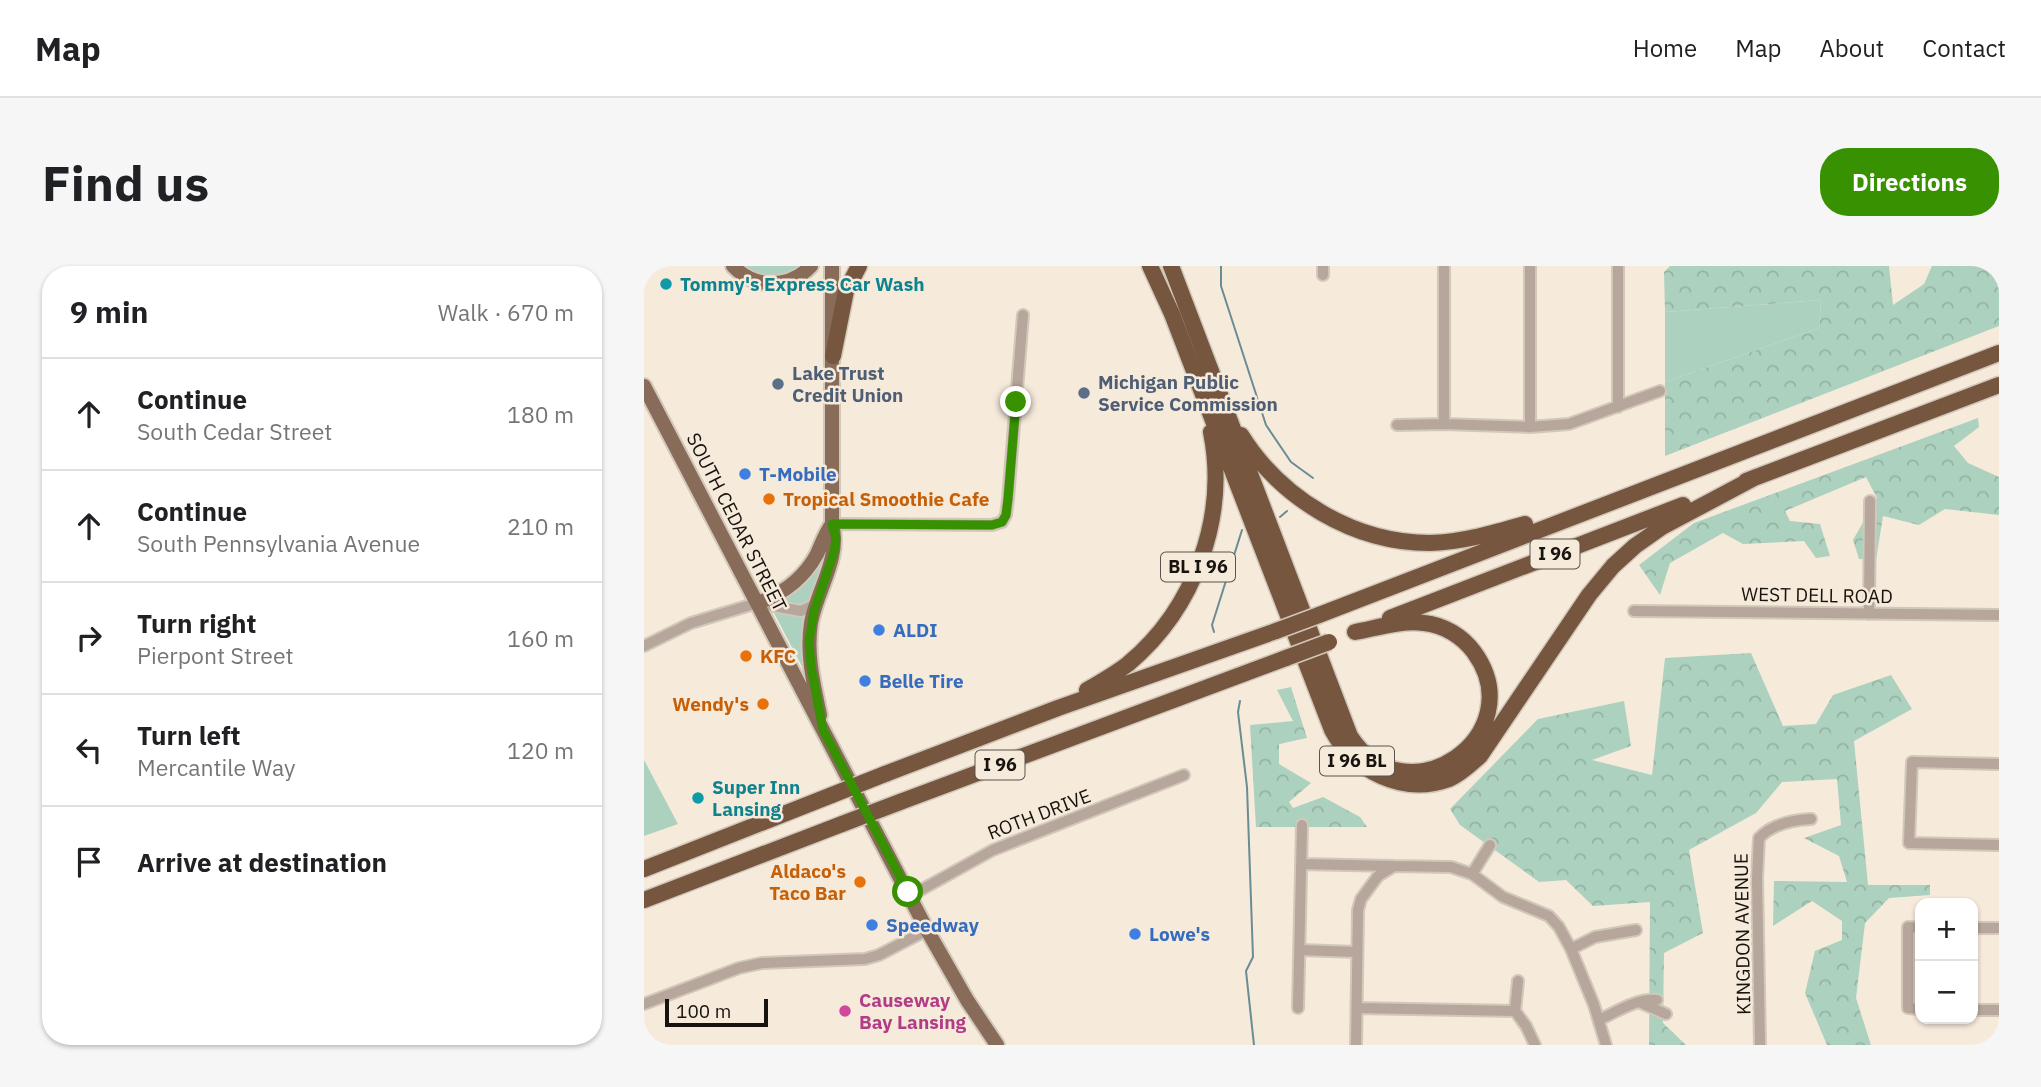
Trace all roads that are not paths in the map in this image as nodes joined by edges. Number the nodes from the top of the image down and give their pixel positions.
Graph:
1 (733, 266) edge
2 (811, 266) edge
3 (832, 266) edge
4 (859, 266) edge
5 (1150, 266) edge
6 (1171, 266) edge
7 (1444, 266) edge
8 (1530, 266) edge
9 (1618, 266) edge
10 (1023, 315) dead end
11 (1999, 353) edge
12 (833, 356) junction
13 (1193, 369) junction
14 (1213, 376) junction
15 (1999, 385) edge
16 (644, 386) edge
17 (1660, 391) dead end
18 (1618, 407) junction
19 (1444, 424) junction
20 (1396, 425) dead end
21 (1530, 427) junction
22 (1682, 474) junction
23 (1756, 477) junction
24 (1870, 501) dead end
25 (832, 524) junction
26 (757, 603) junction
27 (816, 604) junction
28 (1634, 611) dead end
29 (1869, 614) junction
30 (1999, 615) edge
31 (1355, 632) junction
32 (644, 646) edge
33 (1058, 708) junction
34 (823, 730) junction
35 (1999, 764) edge
36 (1184, 775) dead end
37 (1811, 819) dead end
38 (1303, 825) dead end
39 (1490, 845) dead end
40 (1999, 845) edge
41 (1301, 864) junction
42 (1394, 866) junction
43 (644, 869) edge
44 (1472, 874) junction
45 (910, 896) junction
46 (644, 900) edge
47 (1915, 928) edge
48 (1978, 928) edge
49 (1999, 928) edge
50 (927, 930) junction
51 (1636, 930) dead end
52 (1571, 949) junction
53 (1300, 950) junction
54 (1357, 951) junction
55 (1518, 981) dead end
56 (1657, 1000) dead end
57 (1639, 1002) junction
58 (644, 1004) edge
59 (1298, 1008) dead end
60 (1357, 1009) junction
61 (1915, 1009) edge
62 (1978, 1010) edge
63 (1999, 1010) edge
64 (1515, 1011) junction
65 (1666, 1014) dead end
66 (1598, 1020) junction
67 (997, 1045) edge
68 (1356, 1045) edge
69 (1535, 1045) edge
70 (1606, 1045) edge
71 (1760, 1045) edge

1 - 2 main road
3 - 12 main road
4 - 12 highway
5 - 13 highway, I 96 BL
6 - 14 highway, I 96 BL
7 - 19 street
8 - 21 street
9 - 18 street
10 - 25 street
11 - 22 highway, I 96
12 - 25 main road
13 - 23 highway, I 96 BL
13 - 33 highway, BL I 96
14 - 22 highway, I 96 BL
14 - 31 highway, I 96 BL
15 - 23 highway, I 96
16 - 26 main road, SOUTH CEDAR STREET
17 - 18 street
18 - 21 street
19 - 20 street
19 - 21 street
22 - 33 highway, I 96, bridge
23 - 31 highway, I 96
24 - 29 street
25 - 26 main road
25 - 27 main road
26 - 27 street
26 - 32 street
26 - 34 main road, SOUTH CEDAR STREET
27 - 34 main road
28 - 29 street, WEST DELL ROAD
29 - 30 street, WEST DELL ROAD
31 - 46 highway, I 96, bridge
33 - 43 highway, I 96, bridge
34 - 45 main road, SOUTH CEDAR STREET
35 - 40 street
36 - 45 street, ROTH DRIVE
37 - 71 street, KINGDON AVENUE
38 - 41 street
39 - 44 street
41 - 42 street
41 - 53 street
42 - 44 street
42 - 54 street
44 - 52 street
45 - 50 main road, SOUTH CEDAR STREET
47 - 61 street
48 - 49 street
50 - 58 street
50 - 67 main road, SOUTH CEDAR STREET
51 - 52 street
52 - 66 street
53 - 54 street
53 - 59 street
54 - 60 street
55 - 64 street
56 - 57 street
57 - 65 street
57 - 66 street
60 - 64 street
60 - 68 street
62 - 63 street
64 - 69 street
66 - 70 street

